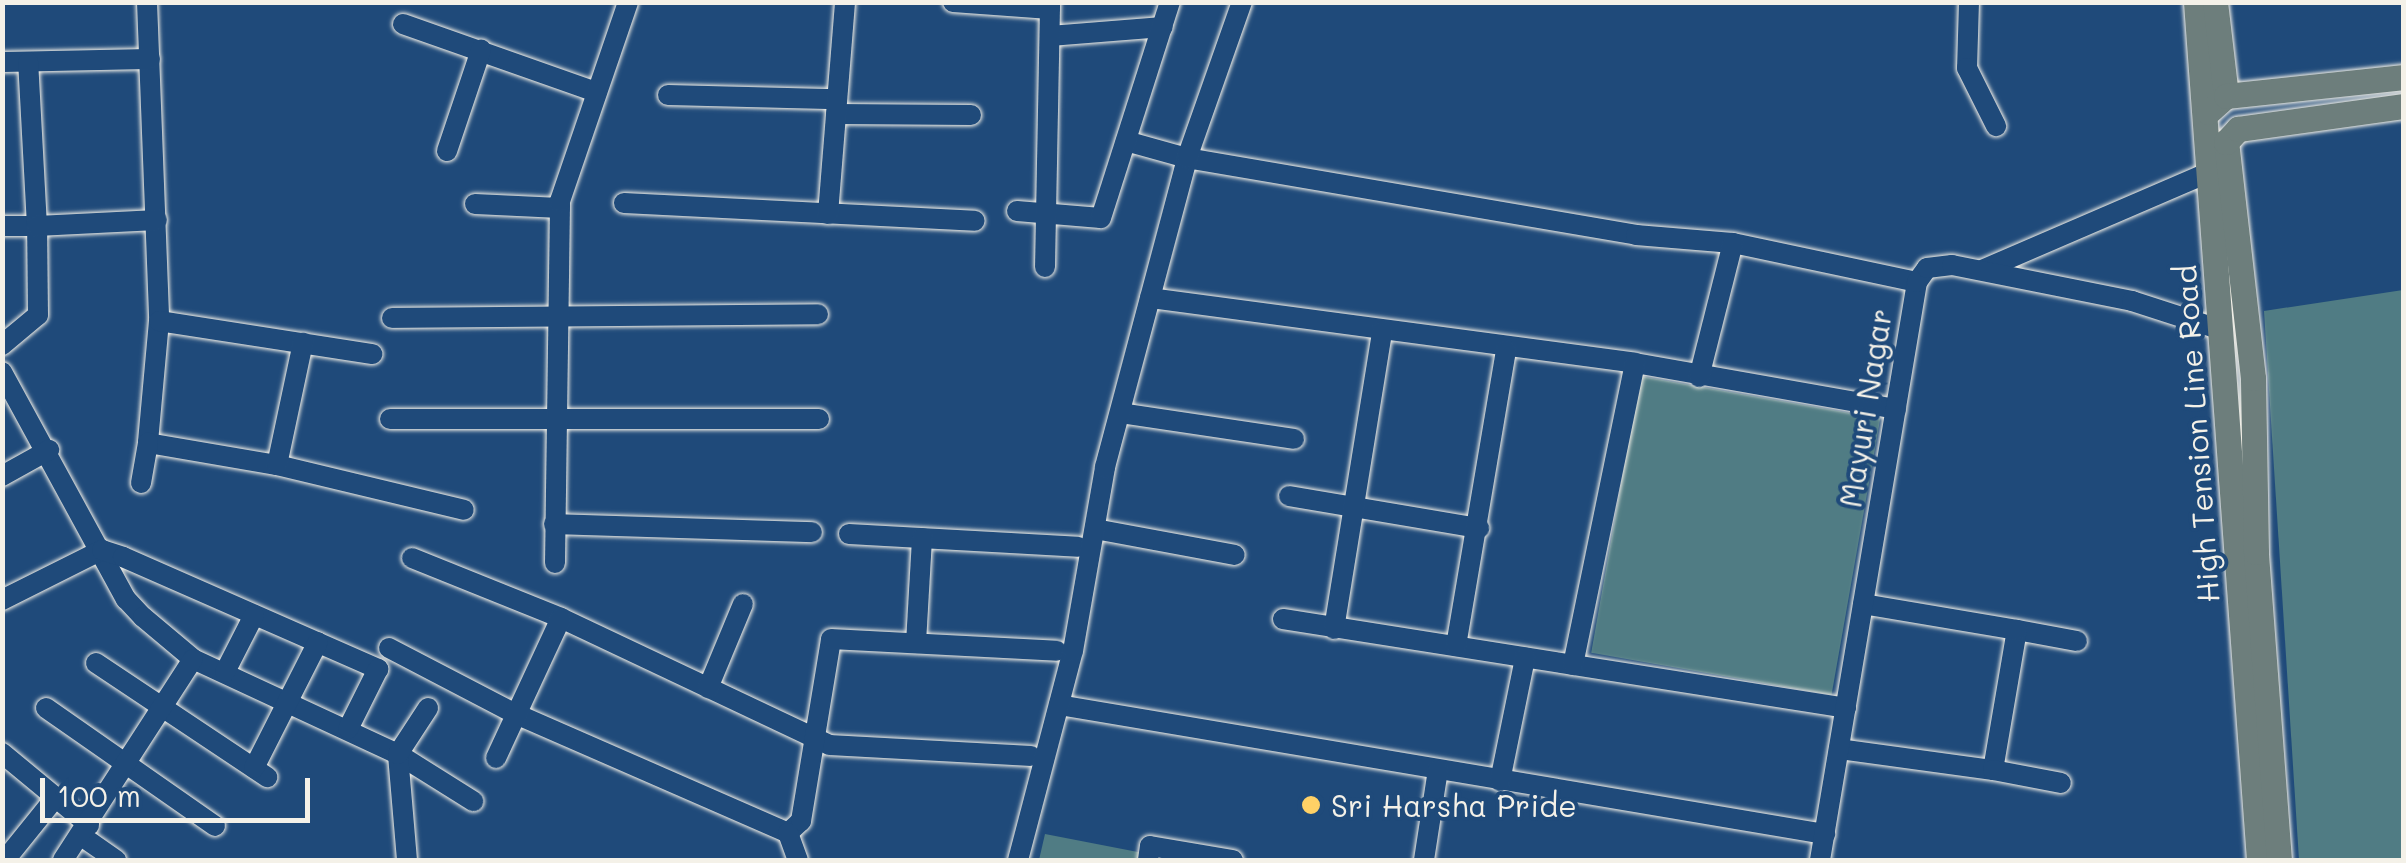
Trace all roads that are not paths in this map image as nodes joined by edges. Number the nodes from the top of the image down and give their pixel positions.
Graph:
1 (147, 2) edge
2 (628, 2) edge
3 (845, 2) edge
4 (953, 2) edge
5 (1170, 2) edge
6 (1242, 2) edge
7 (1969, 2) edge
8 (2196, 2) edge
9 (2215, 2) edge
10 (1050, 6) edge
11 (402, 24) dead end
12 (1163, 26) junction
13 (1050, 36) junction
14 (480, 50) junction
15 (150, 59) junction
16 (2, 62) edge
17 (28, 62) junction
18 (2404, 77) edge
19 (596, 92) junction
20 (668, 95) dead end
21 (2217, 104) junction
22 (836, 106) junction
23 (2404, 106) edge
24 (971, 115) dead end
25 (1996, 126) dead end
26 (1126, 141) junction
27 (447, 152) dead end
28 (1187, 158) junction
29 (2210, 172) junction
30 (624, 203) dead end
31 (475, 204) dead end
32 (560, 208) junction
33 (1017, 211) dead end
34 (1050, 213) junction
35 (828, 214) junction
36 (157, 220) junction
37 (975, 222) dead end
38 (2, 226) edge
39 (37, 226) junction
40 (1733, 244) junction
41 (1045, 267) dead end
42 (1980, 271) junction
43 (1917, 282) junction
44 (1150, 298) junction
45 (818, 314) dead end
46 (392, 318) dead end
47 (554, 318) junction
48 (159, 320) junction
49 (2222, 330) junction
50 (1382, 331) junction
51 (303, 343) junction
52 (2, 345) edge
53 (1506, 350) junction
54 (372, 354) dead end
55 (1634, 363) junction
56 (2, 372) edge
57 (1698, 377) junction
58 (1896, 410) junction
59 (1122, 413) junction
60 (390, 419) dead end
61 (819, 419) dead end
62 (552, 421) junction
63 (1294, 439) dead end
64 (148, 443) junction
65 (49, 450) junction
66 (277, 465) junction
67 (2, 476) edge
68 (141, 483) dead end
69 (1290, 496) dead end
70 (1358, 507) junction
71 (464, 510) dead end
72 (554, 524) junction
73 (1480, 528) junction
74 (1095, 529) junction
75 (812, 532) dead end
76 (849, 534) dead end
77 (922, 538) junction
78 (1078, 547) dead end
79 (102, 550) junction
80 (1235, 555) dead end
81 (412, 558) dead end
82 (554, 562) dead end
83 (2, 600) edge
84 (744, 604) dead end
85 (1864, 604) junction
86 (254, 614) junction
87 (561, 618) junction
88 (1283, 619) dead end
89 (1334, 629) junction
90 (2018, 630) junction
91 (2077, 641) dead end
92 (318, 642) junction
93 (916, 643) junction
94 (1456, 646) junction
95 (389, 648) dead end
96 (1057, 651) dead end
97 (1525, 658) junction
98 (194, 659) junction
99 (96, 663) dead end
100 (1573, 666) junction
101 (225, 672) junction
102 (708, 688) junction
103 (290, 702) junction
104 (1059, 705) junction
105 (46, 708) dead end
106 (428, 708) dead end
107 (1846, 708) junction
108 (162, 710) junction
109 (516, 714) junction
110 (348, 729) junction
111 (814, 738) junction
112 (1839, 749) junction
113 (398, 754) junction
114 (1031, 756) dead end
115 (4, 758) edge
116 (496, 758) dead end
117 (126, 764) junction
118 (1438, 770) junction
119 (1993, 770) junction
120 (1500, 780) junction
121 (2061, 783) dead end
122 (55, 798) junction
123 (473, 800) dead end
124 (2265, 805) junction
125 (214, 826) dead end
126 (85, 830) junction
127 (788, 833) junction
128 (1825, 834) junction
129 (5, 860) edge
130 (63, 860) edge
131 (116, 860) edge
132 (408, 860) edge
133 (798, 860) edge
134 (1018, 860) edge
135 (1148, 860) edge
136 (1233, 860) edge
137 (1424, 860) edge
138 (1820, 860) edge
139 (2259, 860) edge
140 (2279, 860) edge

1 - 15 street
2 - 19 street
3 - 22 street
4 - 10 street
5 - 12 street
6 - 28 street
7 - 25 street
8 - 21 main road, High Tension Line Road
9 - 21 main road
10 - 13 street
11 - 14 street
12 - 13 street
12 - 26 street
13 - 34 street
14 - 19 street
14 - 27 street
15 - 17 street
15 - 36 street
16 - 17 street
17 - 39 street
18 - 21 main road
19 - 32 street
20 - 22 street
21 - 29 main road, High Tension Line Road
22 - 24 street
22 - 35 street
23 - 124 main road, High Tension Line Road
26 - 28 street
26 - 34 street
28 - 40 street
28 - 44 street
29 - 42 street
29 - 49 main road, High Tension Line Road
30 - 35 street
31 - 32 street
32 - 47 street
33 - 34 street
34 - 41 street
35 - 37 street
36 - 39 street
36 - 48 street
38 - 39 street
39 - 52 street
40 - 43 street
40 - 57 street
42 - 43 street, Mayuri Nagar
42 - 49 street, Mayuri Nagar
43 - 58 street, Mayuri Nagar
44 - 50 street
44 - 59 street
45 - 47 street
46 - 47 street
47 - 62 street
48 - 51 street
48 - 64 street
49 - 124 main road, High Tension Line Road
50 - 53 street
50 - 70 street
51 - 54 street
51 - 66 street
53 - 55 street
53 - 73 street
55 - 57 street
55 - 100 street
56 - 65 street
57 - 58 street
58 - 85 street, Mayuri Nagar
59 - 63 street
59 - 74 street
60 - 62 street
61 - 62 street
62 - 72 street
64 - 66 street
64 - 68 street
65 - 67 street
65 - 79 street
66 - 71 street
69 - 70 street
70 - 73 street
70 - 89 street
72 - 75 street
72 - 82 street
73 - 94 street
74 - 80 street
74 - 104 street
76 - 77 street
77 - 78 street
77 - 93 street
79 - 83 street
79 - 86 street
79 - 98 street
81 - 87 street
84 - 102 street
85 - 90 street
85 - 107 street, Mayuri Nagar
86 - 92 street
86 - 101 street
87 - 102 street
87 - 109 street
88 - 89 street
89 - 94 street
90 - 91 street
90 - 119 street
92 - 103 street
92 - 110 street
93 - 96 street
93 - 111 street
94 - 97 street
95 - 109 street
97 - 100 street
97 - 120 street
98 - 101 street
98 - 108 street
99 - 108 street
100 - 107 street
101 - 103 street
102 - 111 street
103 - 108 street
103 - 110 street
104 - 118 street
104 - 134 street
105 - 117 street
106 - 113 street
107 - 112 street, Mayuri Nagar
108 - 117 street
109 - 116 street
109 - 127 street
110 - 113 street
111 - 114 street
111 - 127 street
112 - 119 street
112 - 128 street, Mayuri Nagar
113 - 123 street
113 - 132 street
115 - 122 street
117 - 125 street
117 - 126 street
118 - 120 street
118 - 137 street
119 - 121 street
120 - 128 street
122 - 126 street
122 - 129 street
124 - 139 main road, High Tension Line Road
124 - 140 main road, High Tension Line Road
126 - 130 street
126 - 131 street
127 - 133 street
128 - 138 street, Mayuri Nagar
135 - 136 street

